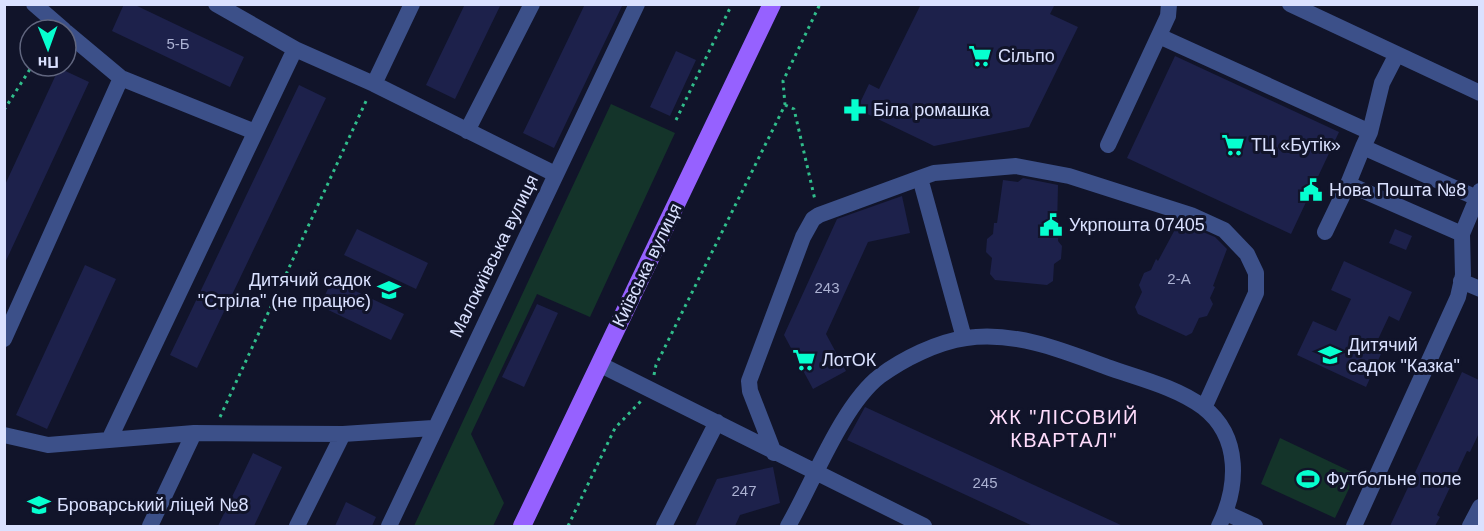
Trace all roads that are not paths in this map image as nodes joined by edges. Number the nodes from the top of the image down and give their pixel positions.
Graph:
1 (33, 4) edge
2 (216, 4) edge
3 (412, 4) edge
4 (532, 4) edge
5 (637, 4) edge
6 (772, 4) edge
7 (1169, 4) edge
8 (1299, 6) edge
9 (50, 18) edge
10 (1159, 36) junction
11 (78, 42) edge
12 (295, 49) junction
13 (1396, 54) junction
14 (121, 78) junction
15 (374, 84) junction
16 (1479, 93) edge
17 (467, 131) junction
18 (255, 132) junction
19 (1367, 139) junction
20 (1108, 145) dead end
21 (555, 174) junction
22 (920, 178) junction
23 (1348, 184) junction
24 (1478, 194) edge
25 (1325, 232) dead end
26 (1462, 234) junction
27 (1461, 281) junction
28 (1479, 289) edge
29 (964, 338) junction
30 (4, 339) edge
31 (599, 364) junction
32 (1203, 408) junction
33 (717, 422) junction
34 (433, 428) junction
35 (194, 433) junction
36 (343, 434) junction
37 (4, 435) edge
38 (109, 440) junction
39 (774, 453) junction
40 (815, 472) junction
41 (1479, 507) edge
42 (1222, 520) edge
43 (150, 526) edge
44 (297, 526) edge
45 (388, 526) edge
46 (522, 526) edge
47 (663, 526) edge
48 (788, 526) edge
49 (924, 526) edge
50 (1255, 526) edge
51 (1354, 526) edge
52 (1470, 526) edge

1 - 9 street
2 - 12 street
3 - 15 street
4 - 17 street
5 - 21 street, Малокиївська вулиця
6 - 31 main road, Київська вулиця
7 - 10 street
8 - 13 street
10 - 19 street
10 - 20 street
11 - 14 street
12 - 15 street
12 - 18 street
13 - 16 street
13 - 19 street
14 - 18 street
14 - 30 street
15 - 17 street
17 - 21 street
18 - 38 street
19 - 23 street
19 - 24 street
21 - 34 street, Малокиївська вулиця
22 - 29 street
22 - 32 street
22 - 39 street
23 - 25 street
23 - 26 street
24 - 26 street
26 - 27 street
27 - 28 street
27 - 51 street
29 - 32 street
29 - 40 street
31 - 33 street
31 - 46 main road, Київська вулиця
32 - 42 street
33 - 39 street
33 - 47 street
34 - 36 street
34 - 45 street, Малокиївська вулиця
35 - 36 street
35 - 38 street
35 - 43 street
36 - 44 street
37 - 38 street
39 - 40 street
40 - 48 street
40 - 49 street
41 - 52 street
42 - 50 street

